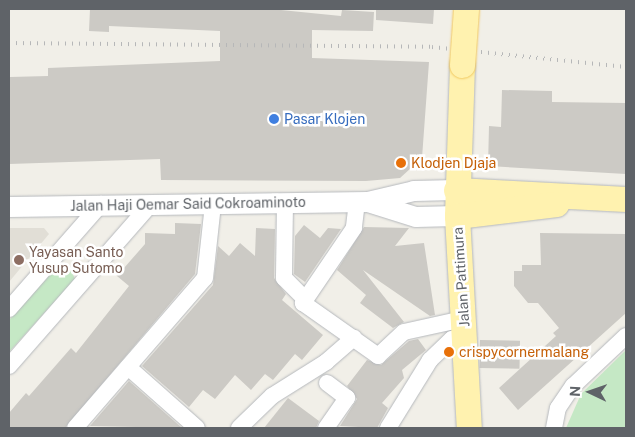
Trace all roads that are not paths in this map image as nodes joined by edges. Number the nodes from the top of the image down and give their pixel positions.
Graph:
1 (466, 9) edge
2 (456, 190) junction
3 (626, 199) edge
4 (581, 200) junction
5 (363, 202) junction
6 (285, 203) junction
7 (100, 204) junction
8 (151, 204) junction
9 (213, 204) junction
10 (9, 207) edge
11 (457, 216) junction
12 (304, 298) junction
13 (9, 309) edge
14 (464, 328) junction
15 (626, 336) edge
16 (354, 338) junction
17 (9, 366) edge
18 (128, 367) junction
19 (327, 382) dead end
20 (75, 428) edge
21 (197, 428) edge
22 (239, 428) edge
23 (326, 428) edge
24 (388, 428) edge
25 (469, 428) edge
26 (554, 428) edge

1 - 2 main road, bridge
2 - 4 main road
2 - 5 street, Jalan Haji Oemar Said Cokroaminoto
2 - 11 main road, Jalan Pattimura
3 - 4 main road
4 - 11 main road
5 - 6 street, Jalan Haji Oemar Said Cokroaminoto
5 - 11 street, Jalan Haji Oemar Said Cokroaminoto
5 - 12 street
6 - 9 street, Jalan Haji Oemar Said Cokroaminoto
6 - 12 street
7 - 8 street, Jalan Haji Oemar Said Cokroaminoto
7 - 10 street, Jalan Haji Oemar Said Cokroaminoto
7 - 13 street
8 - 9 street, Jalan Haji Oemar Said Cokroaminoto
8 - 17 street
9 - 18 street
11 - 14 main road, Jalan Pattimura
12 - 16 street
14 - 16 street
14 - 24 street
14 - 25 main road, Jalan Pattimura
15 - 26 street
16 - 22 street
18 - 20 street
18 - 21 street
19 - 23 street

